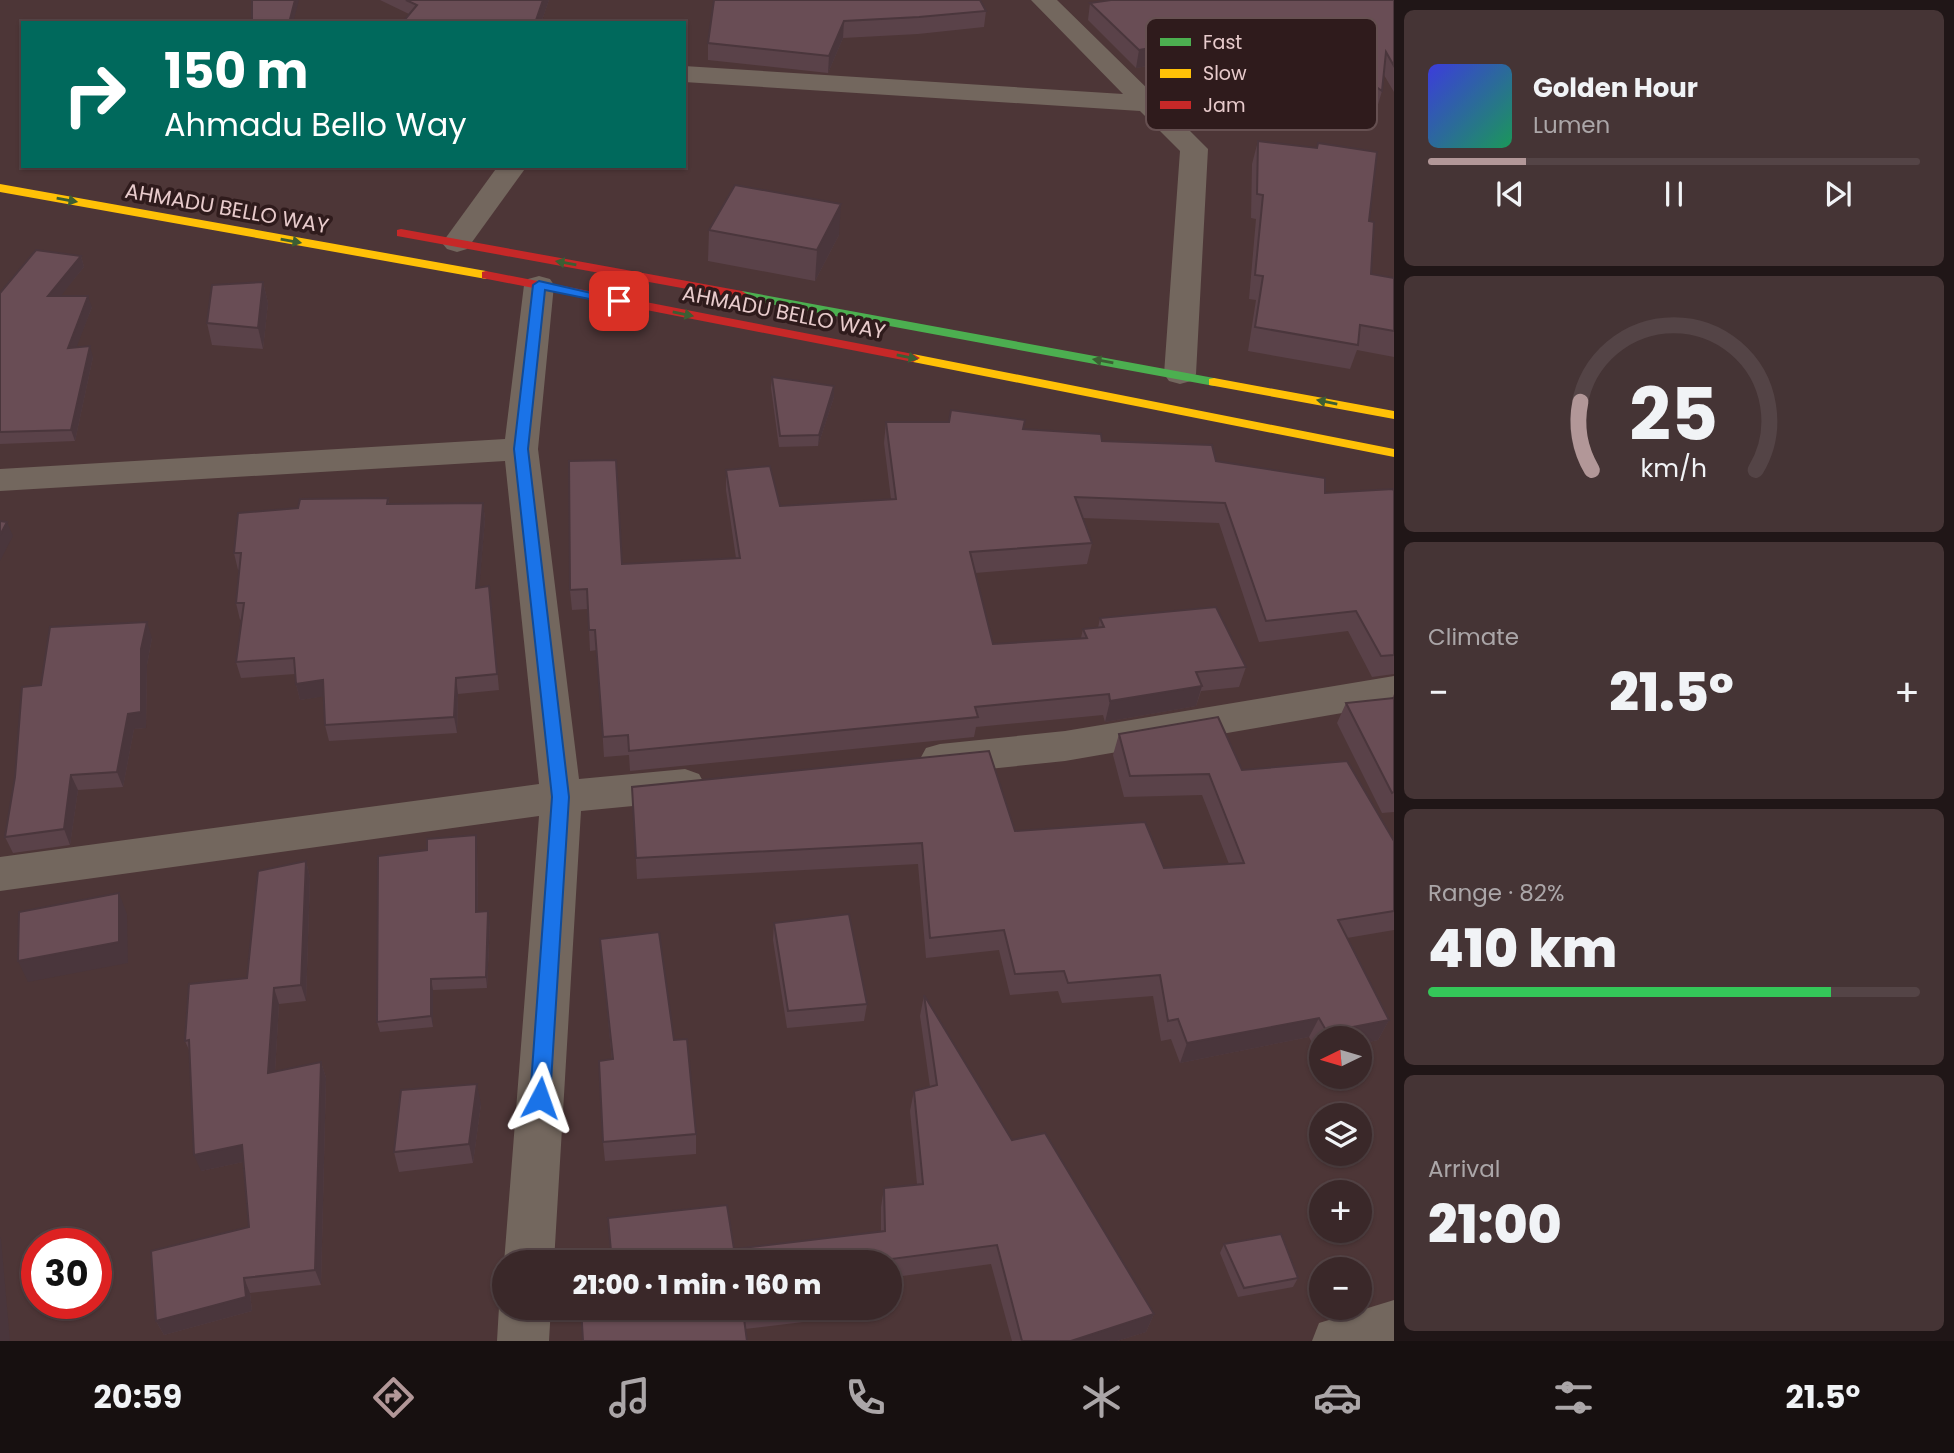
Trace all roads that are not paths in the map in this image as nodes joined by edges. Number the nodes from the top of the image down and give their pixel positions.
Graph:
1 (1043, 0) edge
2 (686, 74) edge
3 (1146, 97) edge
4 (1146, 104) edge
5 (1177, 130) edge
6 (512, 168) edge
7 (0, 188) edge
8 (390, 231) dead end
9 (457, 243) junction
10 (539, 285) junction
11 (1180, 374) junction
12 (1394, 415) edge
13 (521, 449) junction
14 (1394, 453) edge
15 (0, 480) edge
16 (1394, 690) edge
17 (901, 763) edge
18 (724, 781) edge
19 (561, 797) junction
20 (0, 874) edge
21 (530, 1250) edge
22 (525, 1320) edge
23 (1394, 1326) edge
24 (523, 1341) edge
25 (1339, 1341) edge

1 - 3 street
2 - 4 street
5 - 11 street
6 - 9 street
7 -> 10 main road, AHMADU BELLO WAY
8 - 9 main road
11 -> 9 main road
10 - 13 street
10 -> 14 main road, AHMADU BELLO WAY
12 -> 11 main road
13 - 15 street
13 - 19 street
16 - 17 street
18 - 19 street
19 - 20 street
19 - 21 street
22 - 24 street
23 - 25 street

